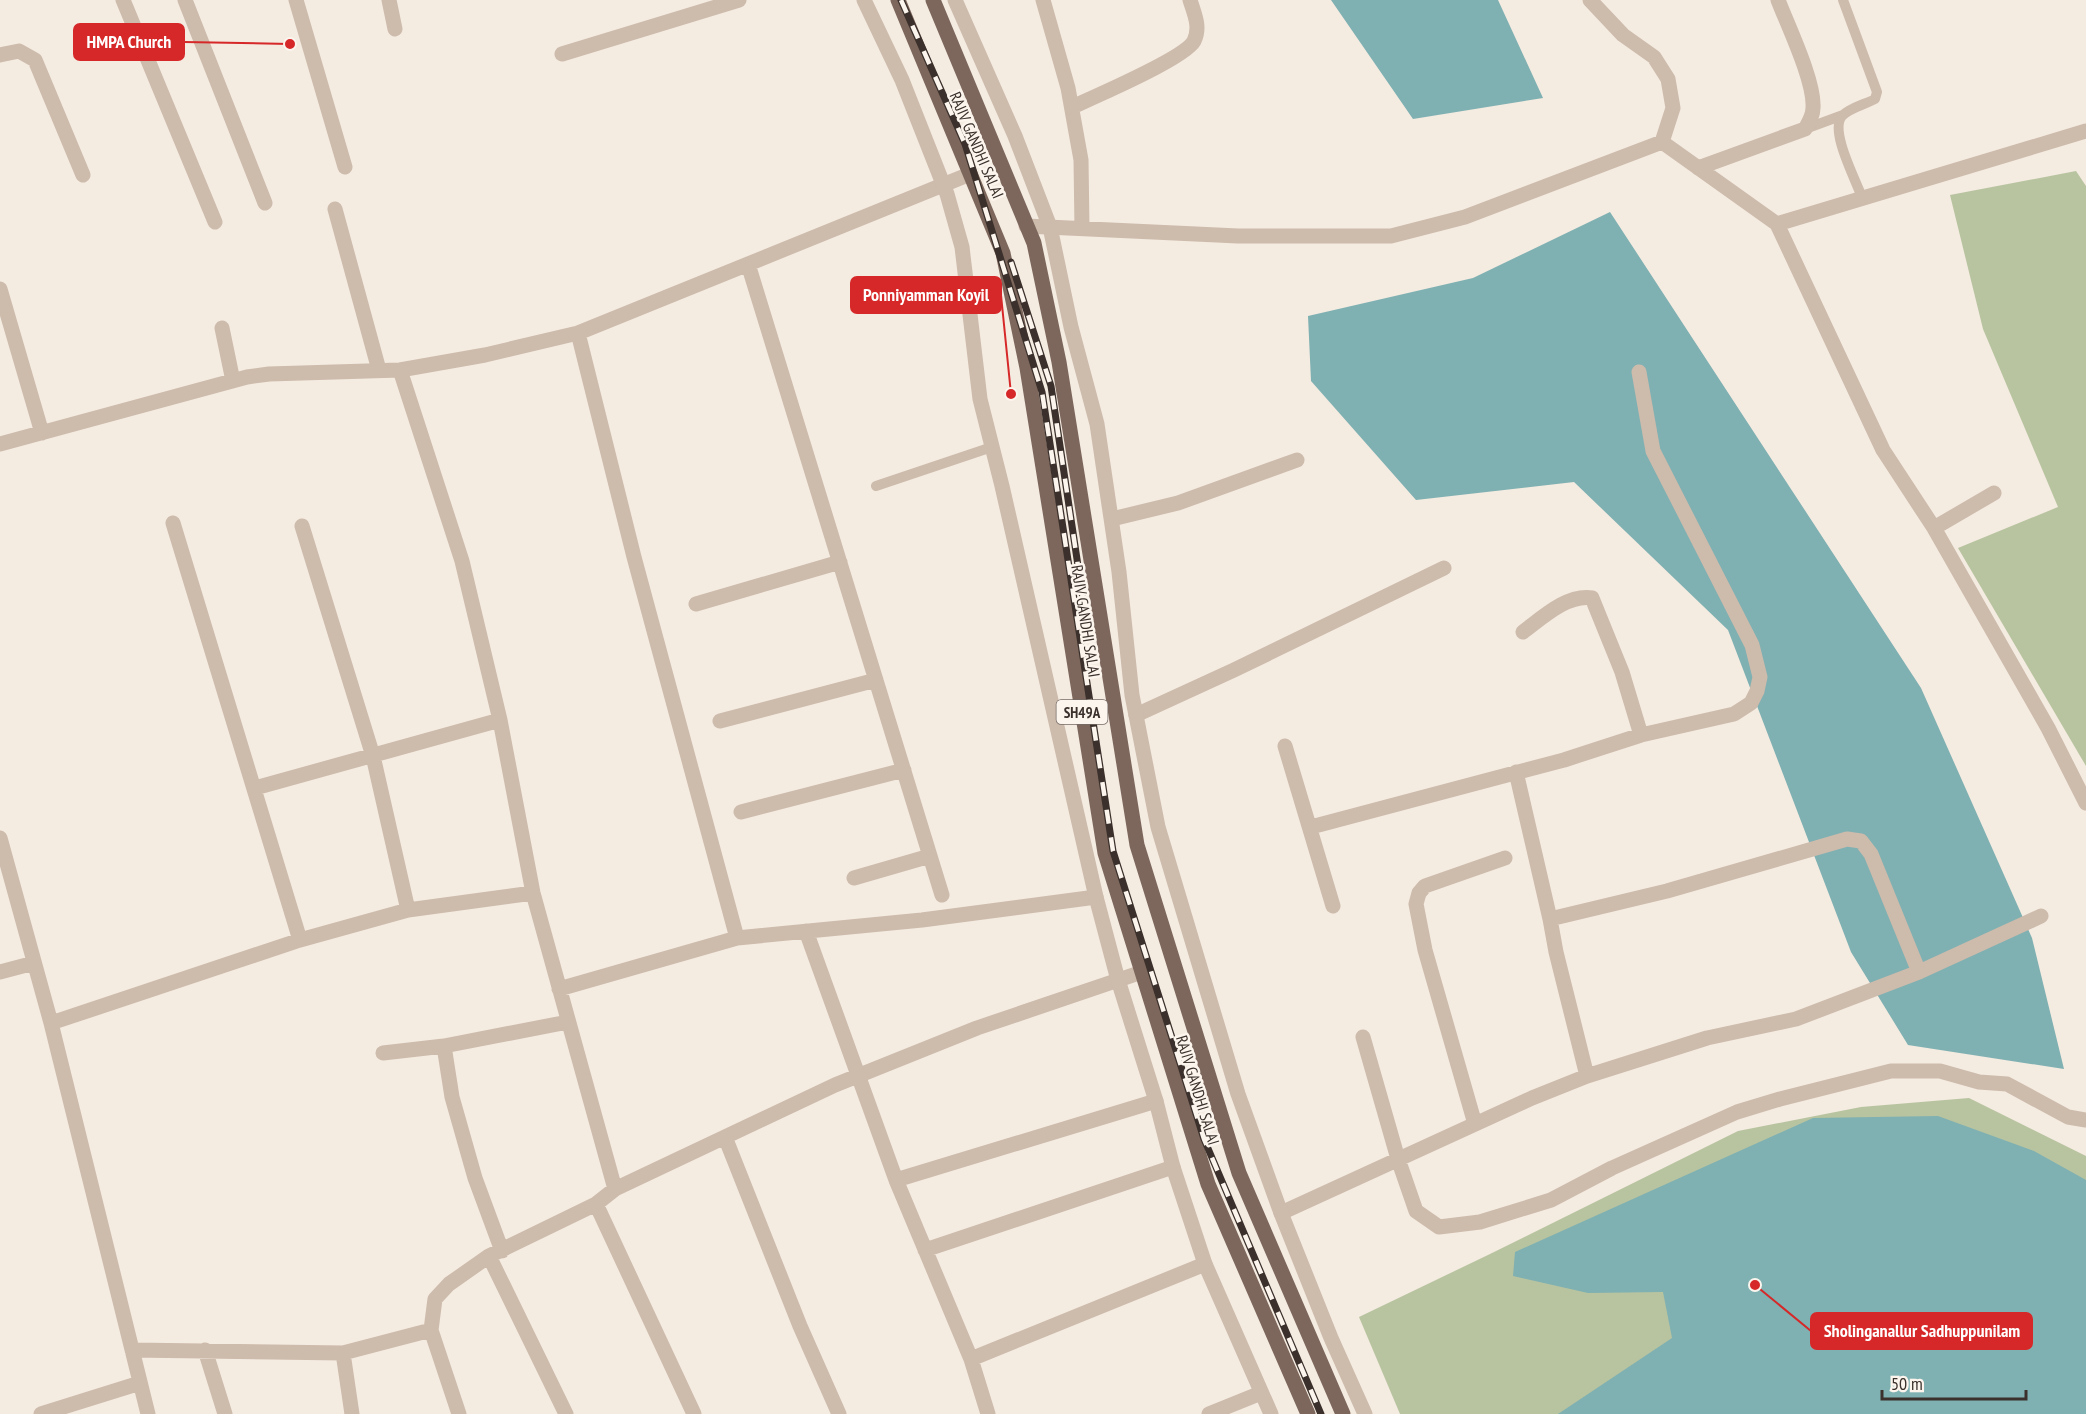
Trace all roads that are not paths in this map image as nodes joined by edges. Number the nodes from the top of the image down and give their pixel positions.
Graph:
1 (123, 0) edge
2 (185, 0) edge
3 (296, 0) edge
4 (389, 0) edge
5 (739, 0) edge
6 (864, 0) edge
7 (898, 0) edge
8 (933, 0) edge
9 (955, 0) edge
10 (1042, 0) edge
11 (1190, 0) edge
12 (1590, 0) edge
13 (1778, 0) edge
14 (1843, 0) edge
15 (395, 30) dead end
16 (562, 54) dead end
17 (0, 55) edge
18 (1071, 107) junction
19 (1843, 115) junction
20 (1805, 129) junction
21 (2086, 131) edge
22 (1662, 142) junction
23 (345, 167) dead end
24 (1698, 168) junction
25 (970, 174) junction
26 (83, 175) dead end
27 (943, 185) junction
28 (1863, 200) junction
29 (265, 203) dead end
30 (335, 209) dead end
31 (215, 222) dead end
32 (1777, 224) junction
33 (1026, 225) junction
34 (1050, 227) junction
35 (1082, 228) junction
36 (748, 264) junction
37 (0, 289) edge
38 (222, 328) dead end
39 (578, 333) junction
40 (379, 370) junction
41 (400, 370) junction
42 (1639, 372) dead end
43 (233, 381) junction
44 (42, 433) junction
45 (0, 444) edge
46 (992, 447) junction
47 (1297, 460) dead end
48 (876, 486) dead end
49 (1994, 493) dead end
50 (1112, 519) junction
51 (173, 523) dead end
52 (302, 526) dead end
53 (1935, 528) junction
54 (840, 562) junction
55 (1444, 568) dead end
56 (696, 604) dead end
57 (1523, 632) dead end
58 (876, 680) junction
59 (1136, 715) junction
60 (501, 720) junction
61 (720, 721) dead end
62 (1641, 735) junction
63 (1285, 746) dead end
64 (373, 756) junction
65 (904, 770) junction
66 (1516, 772) junction
67 (255, 788) junction
68 (2086, 803) edge
69 (741, 812) dead end
70 (1311, 828) junction
71 (1, 844) edge
72 (930, 856) junction
73 (1505, 858) dead end
74 (854, 878) dead end
75 (533, 893) junction
76 (942, 896) dead end
77 (1096, 897) junction
78 (1333, 906) dead end
79 (408, 910) junction
80 (2041, 916) dead end
81 (1550, 919) junction
82 (806, 932) junction
83 (737, 938) junction
84 (300, 940) junction
85 (34, 963) junction
86 (0, 972) edge
87 (1142, 972) junction
88 (1919, 972) junction
89 (1118, 980) junction
90 (559, 990) junction
91 (568, 1022) junction
92 (51, 1023) junction
93 (1363, 1037) dead end
94 (444, 1046) junction
95 (383, 1053) dead end
96 (858, 1076) junction
97 (1587, 1076) junction
98 (1156, 1101) junction
99 (2086, 1120) edge
100 (1475, 1124) junction
101 (725, 1137) junction
102 (1398, 1159) junction
103 (1173, 1167) junction
104 (896, 1180) junction
105 (615, 1189) junction
106 (596, 1204) junction
107 (1281, 1213) junction
108 (924, 1250) junction
109 (496, 1253) junction
110 (1205, 1264) junction
111 (431, 1330) junction
112 (132, 1350) junction
113 (205, 1350) junction
114 (343, 1353) junction
115 (971, 1359) junction
116 (140, 1383) junction
117 (1262, 1393) junction
118 (41, 1414) edge
119 (148, 1414) edge
120 (225, 1414) edge
121 (352, 1414) edge
122 (459, 1414) edge
123 (566, 1414) edge
124 (694, 1414) edge
125 (839, 1414) edge
126 (988, 1414) edge
127 (1209, 1414) edge
128 (1271, 1414) edge
129 (1308, 1414) edge
130 (1343, 1414) edge
131 (1365, 1414) edge

1 - 31 street
2 - 29 street
3 - 23 street
4 - 15 street
5 - 16 street
6 - 27 street
7 - 25 main road, RAJIV GANDHI SALAI / SH49A
8 - 33 main road, RAJIV GANDHI SALAI / SH49A
9 - 34 street
10 - 18 street
11 - 18 street
12 - 22 street
13 - 20 street
14 - 19 lane
17 - 26 street
18 - 35 street
19 - 20 lane
19 - 28 lane
20 - 24 street
21 - 28 street
22 - 24 street
22 - 35 street
24 - 32 street
25 - 27 street
25 - 87 main road, RAJIV GANDHI SALAI / SH49A
27 - 36 street
27 - 46 street
28 - 32 street
30 - 40 street
32 - 53 street
33 - 34 street
33 - 130 main road, RAJIV GANDHI SALAI / SH49A
34 - 35 street
34 - 50 street
36 - 39 street
36 - 54 street
37 - 44 street
38 - 43 street
39 - 41 street
39 - 83 street
40 - 41 street
40 - 43 street
41 - 60 street
42 - 62 street
43 - 44 street
44 - 45 street
46 - 48 lane
46 - 77 street
47 - 50 street
49 - 53 street
50 - 59 street
51 - 67 street
52 - 64 street
53 - 68 street
54 - 56 street
54 - 58 street
55 - 59 street
57 - 62 street
58 - 61 street
58 - 65 street
59 - 107 street
60 - 64 street
60 - 75 street
62 - 66 street
63 - 70 street
64 - 67 street
64 - 79 street
65 - 69 street
65 - 72 street
66 - 70 street
66 - 81 street
67 - 84 street
70 - 78 street
71 - 85 street
72 - 74 street
72 - 76 street
73 - 100 street
75 - 79 street
75 - 90 street
77 - 82 street
77 - 89 street
79 - 84 street
80 - 88 street
81 - 88 street
81 - 97 street
82 - 83 street
82 - 96 street
83 - 90 street
84 - 92 street
85 - 86 street
85 - 92 street
87 - 89 street
87 - 129 main road, RAJIV GANDHI SALAI / SH49A
88 - 97 street
89 - 96 street
89 - 98 street
90 - 91 street
91 - 94 street
91 - 105 street
92 - 112 street
93 - 102 street
94 - 95 street
94 - 109 street
96 - 101 street
96 - 104 street
97 - 100 street
98 - 103 street
98 - 104 street
99 - 102 street
100 - 102 street
101 - 105 street
101 - 125 street
102 - 107 street
103 - 108 street
103 - 110 street
104 - 108 street
105 - 106 street
106 - 109 street
106 - 124 street
107 - 131 street
108 - 115 street
109 - 111 street
109 - 123 street
110 - 115 street
110 - 117 street
111 - 114 street
111 - 122 street
112 - 113 street
112 - 116 street
113 - 114 street
113 - 120 street
114 - 121 street
115 - 126 street
116 - 118 street
116 - 119 street
117 - 127 street
117 - 128 street

